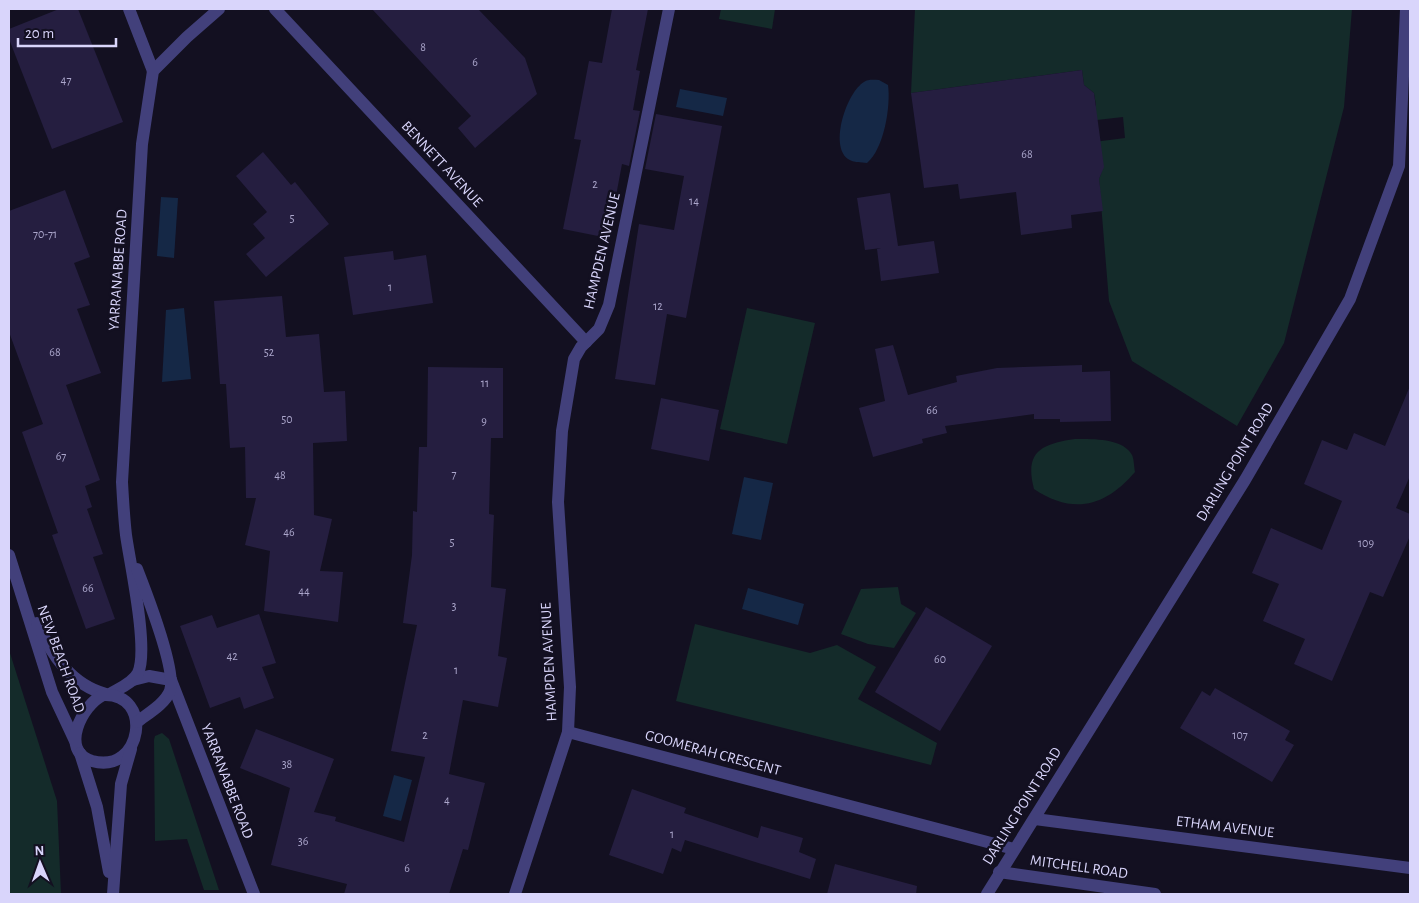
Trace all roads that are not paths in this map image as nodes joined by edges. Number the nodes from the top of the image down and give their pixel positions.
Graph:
1 (129, 9) edge
2 (219, 9) edge
3 (275, 9) edge
4 (669, 9) edge
5 (1406, 9) edge
6 (153, 71) junction
7 (586, 342) junction
8 (127, 539) junction
9 (9, 555) edge
10 (18, 585) junction
11 (132, 680) junction
12 (171, 680) junction
13 (109, 694) junction
14 (137, 722) junction
15 (568, 732) junction
16 (133, 744) junction
17 (77, 746) junction
18 (1035, 819) junction
19 (1014, 849) junction
20 (1410, 868) edge
21 (999, 872) junction
22 (113, 894) edge
23 (254, 894) edge
24 (515, 894) edge
25 (987, 894) edge
26 (1155, 894) edge

1 - 6 street, YARRANABBE ROAD
2 - 6 street
3 - 7 street, BENNETT AVENUE
4 - 7 street, HAMPDEN AVENUE
5 - 18 street, DARLING POINT ROAD
6 - 8 street, YARRANABBE ROAD
7 - 15 street, HAMPDEN AVENUE
8 - 11 street, YARRANABBE ROAD
8 - 12 street, YARRANABBE ROAD
9 - 10 street, NEW BEACH ROAD
10 - 13 street, NEW BEACH ROAD
10 - 17 street, NEW BEACH ROAD
11 - 12 street
11 - 13 street
12 - 14 street
12 - 23 street, YARRANABBE ROAD
13 - 14 street
13 - 17 street
14 - 16 street
15 - 19 street, GOOMERAH CRESCENT
15 - 24 street
16 - 17 street
16 - 22 street, NEW BEACH ROAD
17 - 22 street, NEW BEACH ROAD
18 - 19 street, DARLING POINT ROAD
18 - 20 street, ETHAM AVENUE
19 - 21 street, DARLING POINT ROAD
21 - 25 street, DARLING POINT ROAD
21 - 26 street, MITCHELL ROAD

